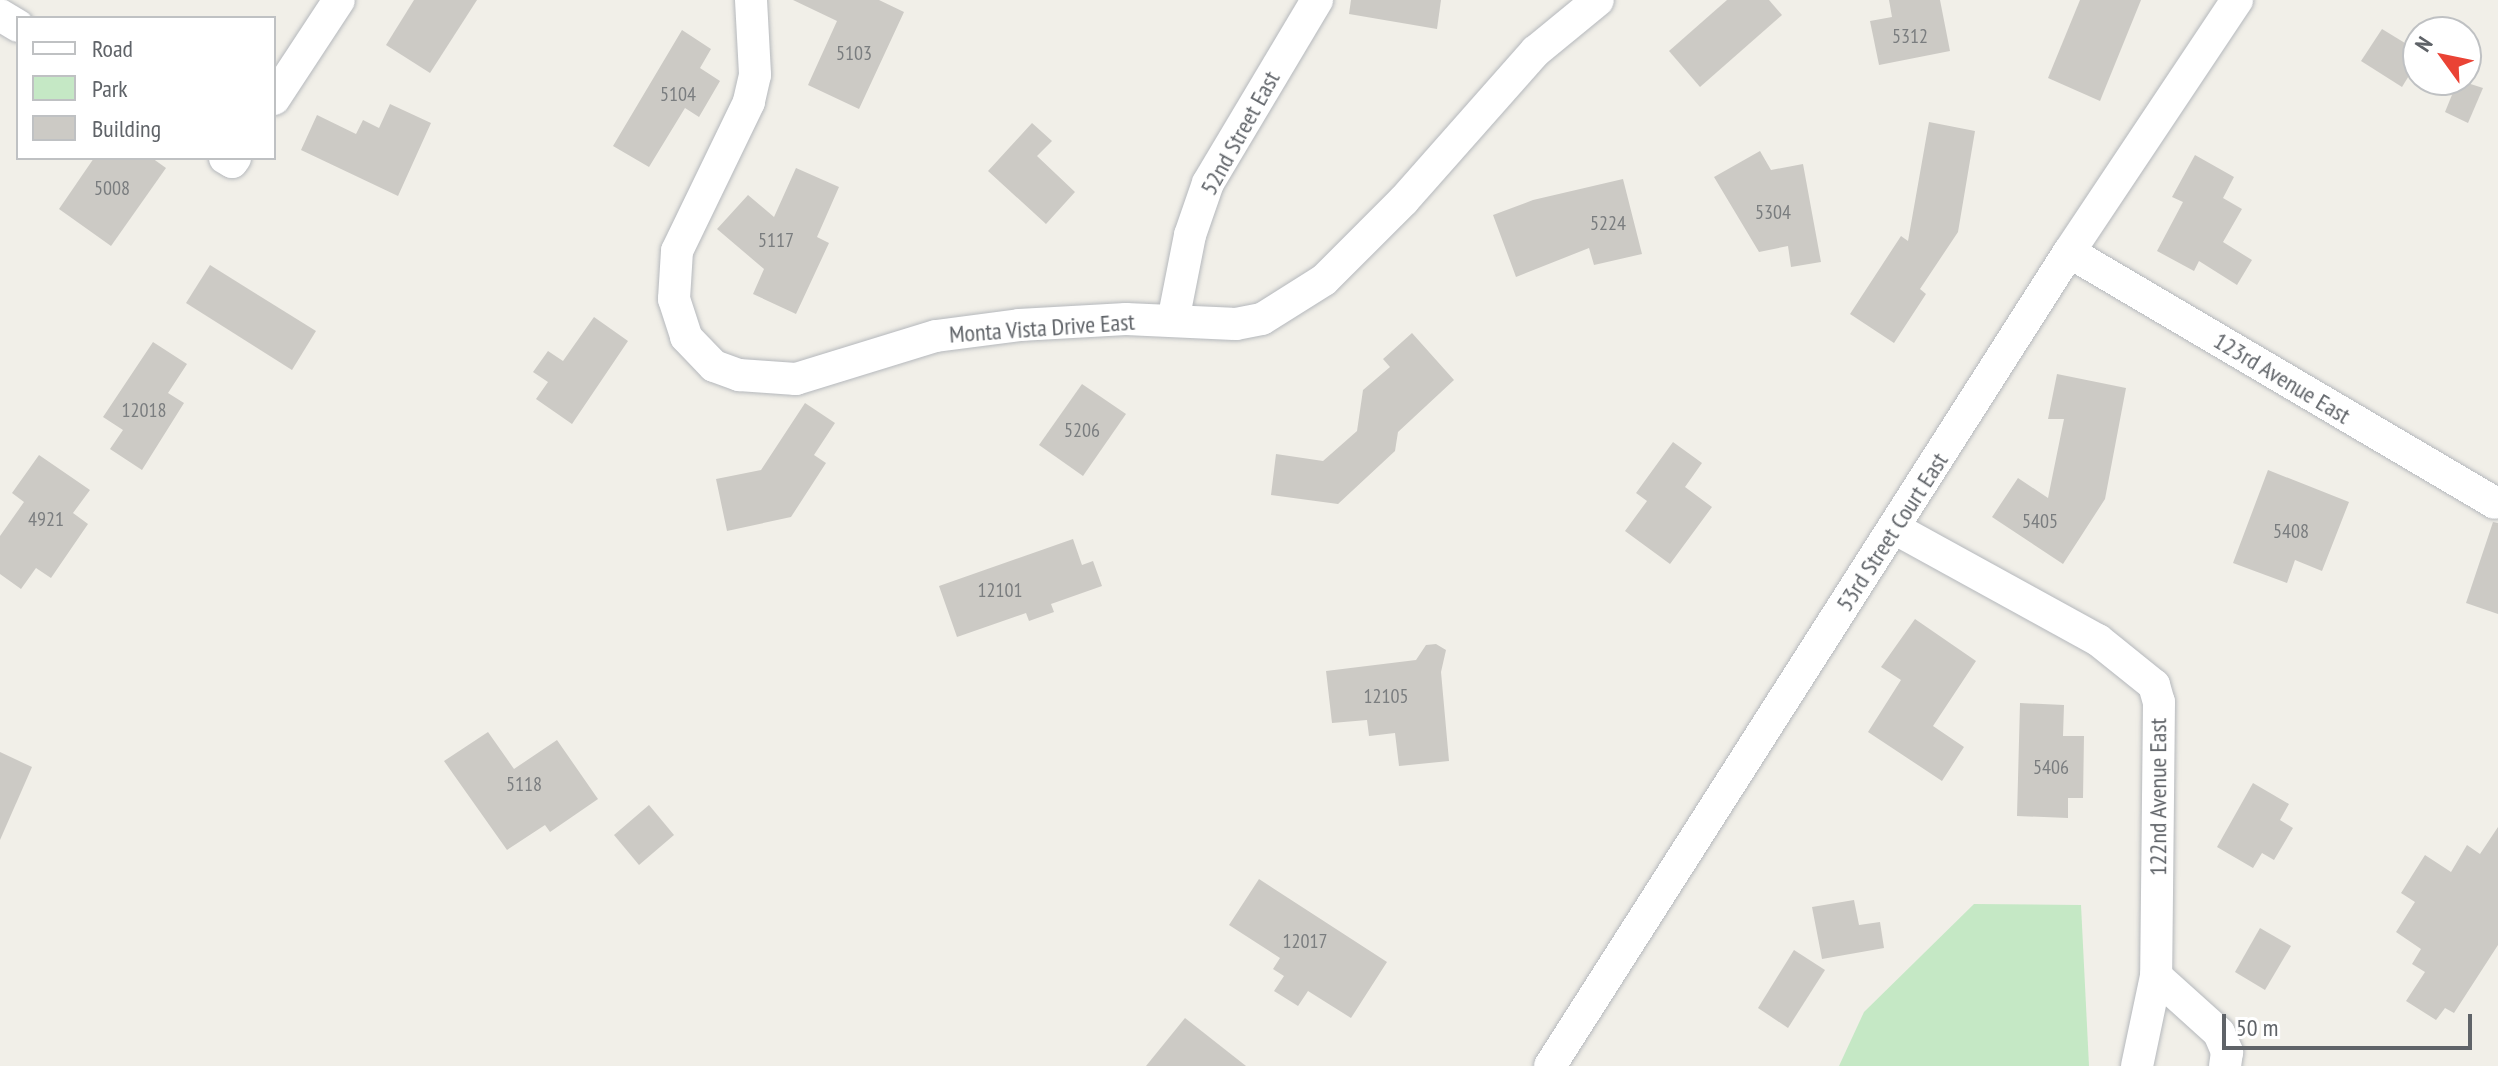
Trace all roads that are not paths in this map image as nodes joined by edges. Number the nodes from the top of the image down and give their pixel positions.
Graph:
1 (339, 0) edge
2 (751, 0) edge
3 (1317, 0) edge
4 (1598, 0) edge
5 (2237, 0) edge
6 (276, 96) edge
7 (2069, 252) junction
8 (1173, 321) junction
9 (2495, 503) dead end
10 (1894, 528) junction
11 (2156, 976) junction
12 (1550, 1066) edge
13 (2137, 1066) edge
14 (2225, 1066) edge

1 - 6 street
2 - 8 street, Monta Vista Drive East
3 - 8 street, 52nd Street East
4 - 8 street, Monta Vista Drive East
5 - 7 street, 53rd Street Court East
7 - 9 street, 123rd Avenue East
7 - 10 street, 53rd Street Court East
10 - 11 street, 122nd Avenue East
10 - 12 street, 53rd Street Court East
11 - 13 street, 122nd Avenue East
11 - 14 street

